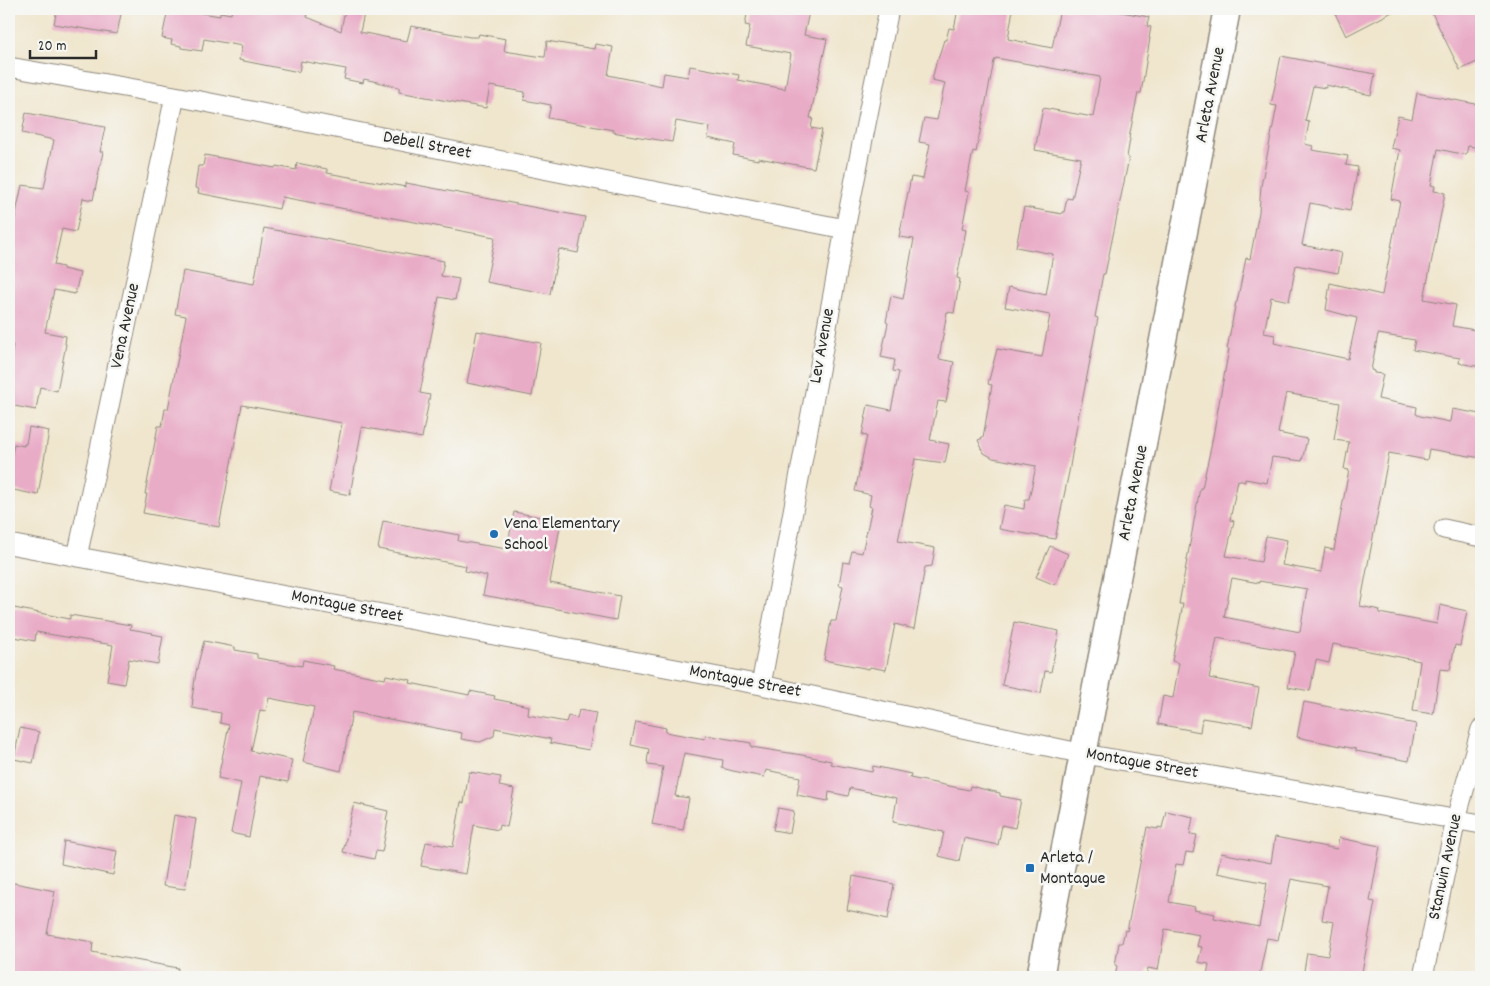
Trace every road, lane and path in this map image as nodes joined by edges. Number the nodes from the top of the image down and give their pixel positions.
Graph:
1 (889, 9) edge
2 (1227, 9) edge
3 (9, 66) edge
4 (175, 96) junction
5 (845, 229) junction
6 (1444, 529) dead end
7 (1481, 536) edge
8 (9, 544) edge
9 (77, 557) junction
10 (761, 685) junction
11 (1481, 729) edge
12 (1084, 754) junction
13 (1456, 819) junction
14 (1481, 824) edge
15 (1040, 977) edge
16 (1423, 977) edge

1 - 5 street, Lev Avenue
2 - 12 main road, Arleta Avenue
3 - 4 street, Debell Street
4 - 5 street, Debell Street
4 - 9 street, Vena Avenue
5 - 10 street, Lev Avenue
6 - 7 street
8 - 9 street, Montague Street
9 - 10 street, Montague Street
10 - 12 street, Montague Street
11 - 13 street, Stanwin Avenue
12 - 13 street, Montague Street
12 - 15 main road, Arleta Avenue
13 - 14 street, Montague Street
13 - 16 street, Stanwin Avenue

